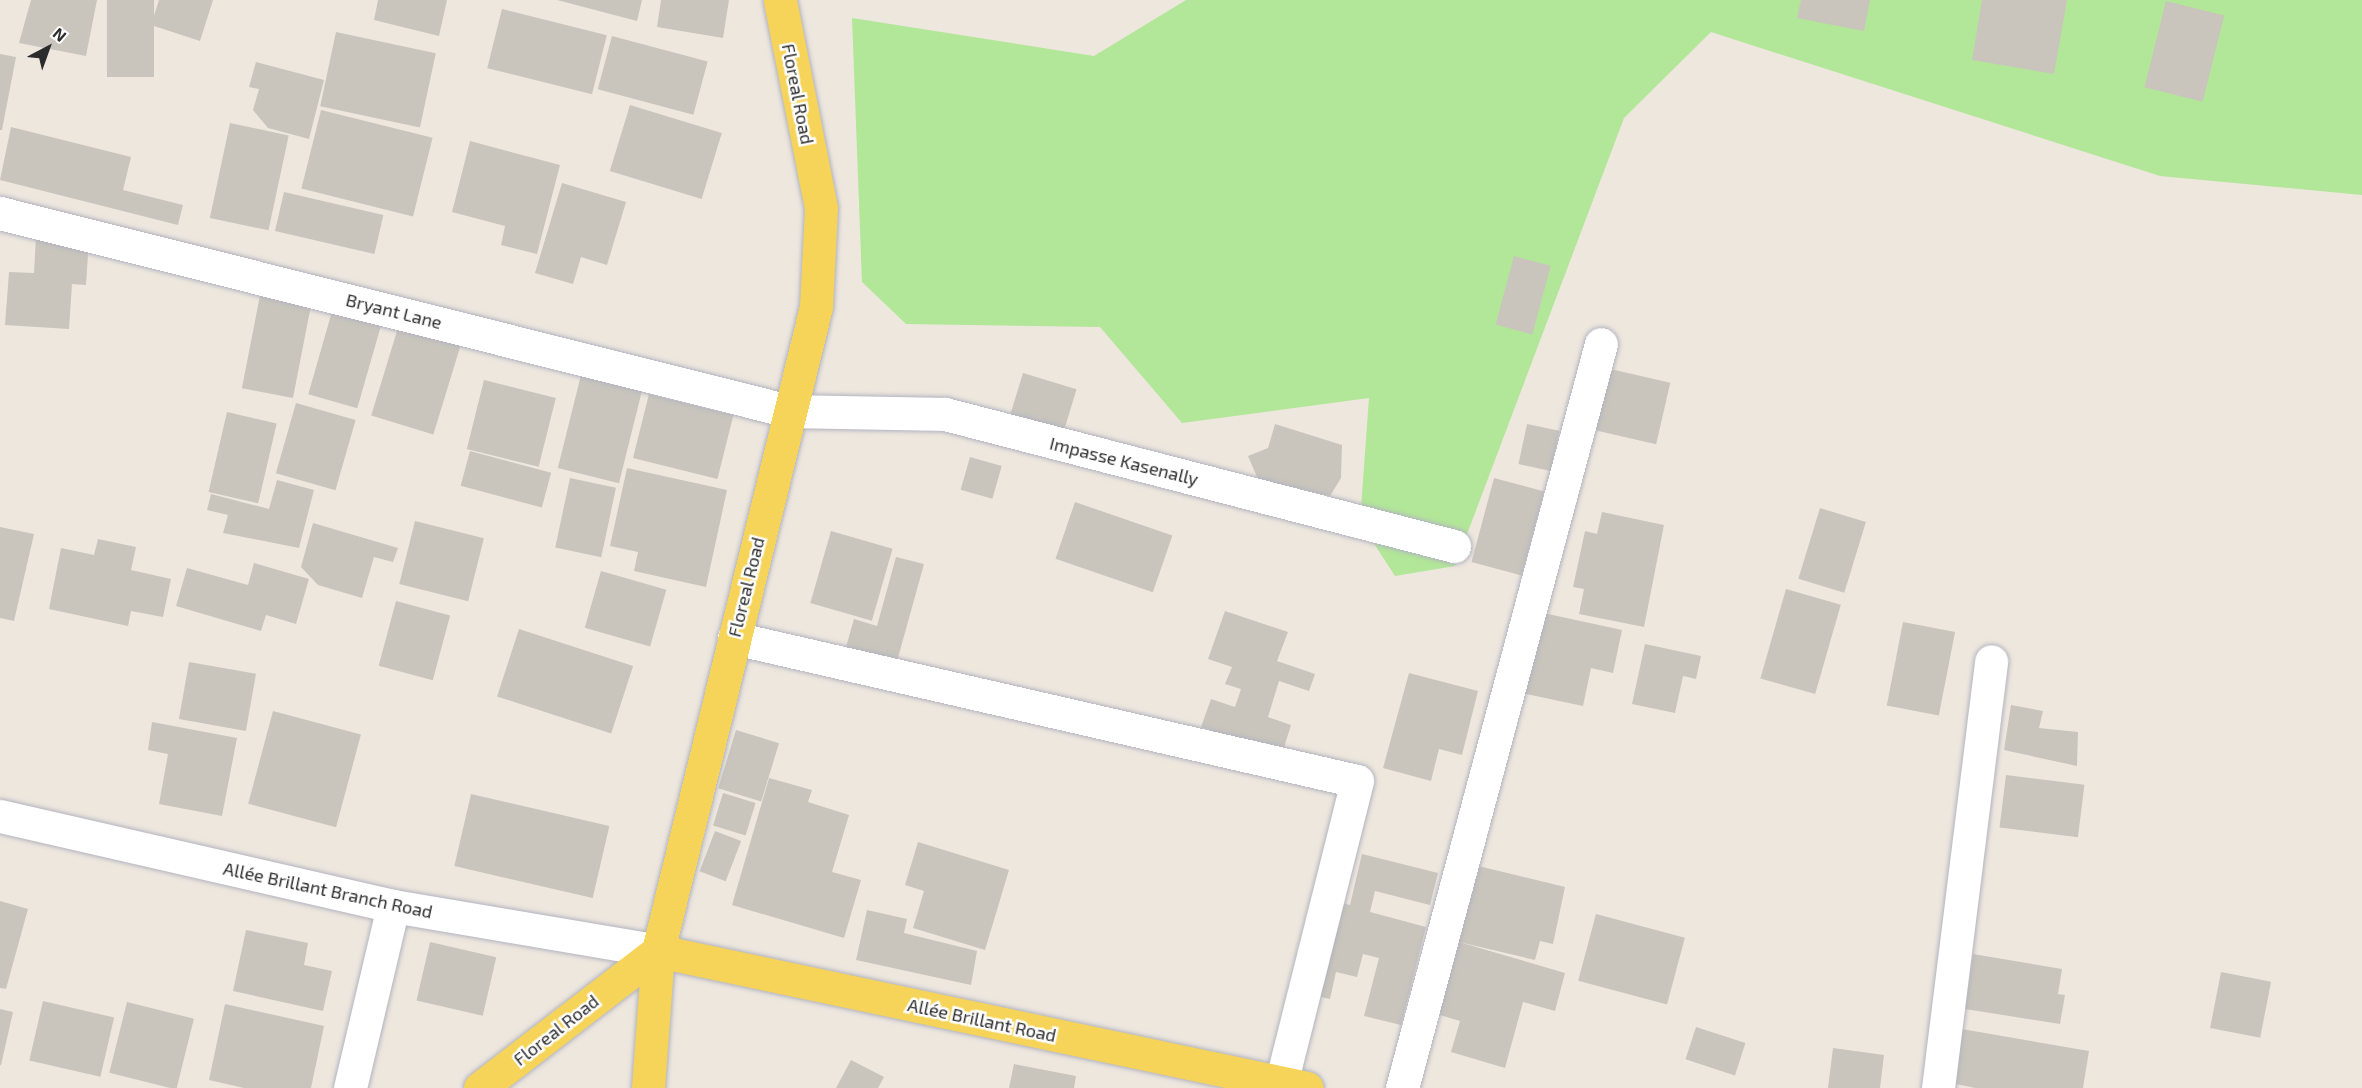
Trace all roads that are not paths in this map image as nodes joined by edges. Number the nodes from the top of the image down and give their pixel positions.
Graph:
1 (780, 0) edge
2 (0, 213) edge
3 (1601, 344) dead end
4 (789, 411) junction
5 (1454, 546) dead end
6 (734, 638) junction
7 (1991, 661) dead end
8 (0, 816) edge
9 (393, 906) junction
10 (658, 951) junction
11 (1294, 1085) edge
12 (350, 1088) edge
13 (480, 1088) edge
14 (648, 1088) edge
15 (1402, 1088) edge
16 (1938, 1088) edge

1 - 4 main road, Floreal Road
2 - 4 street, Bryant Lane
3 - 15 street
4 - 5 street, Impasse Kasenally
4 - 6 main road, Floreal Road
6 - 10 main road, Floreal Road
6 - 11 street
7 - 16 street
8 - 9 street, Allée Brillant Branch Road
9 - 10 street, Allée Brillant Branch Road
9 - 12 street
10 - 11 main road, Allée Brillant Road
10 - 13 main road, Floreal Road
10 - 14 main road

